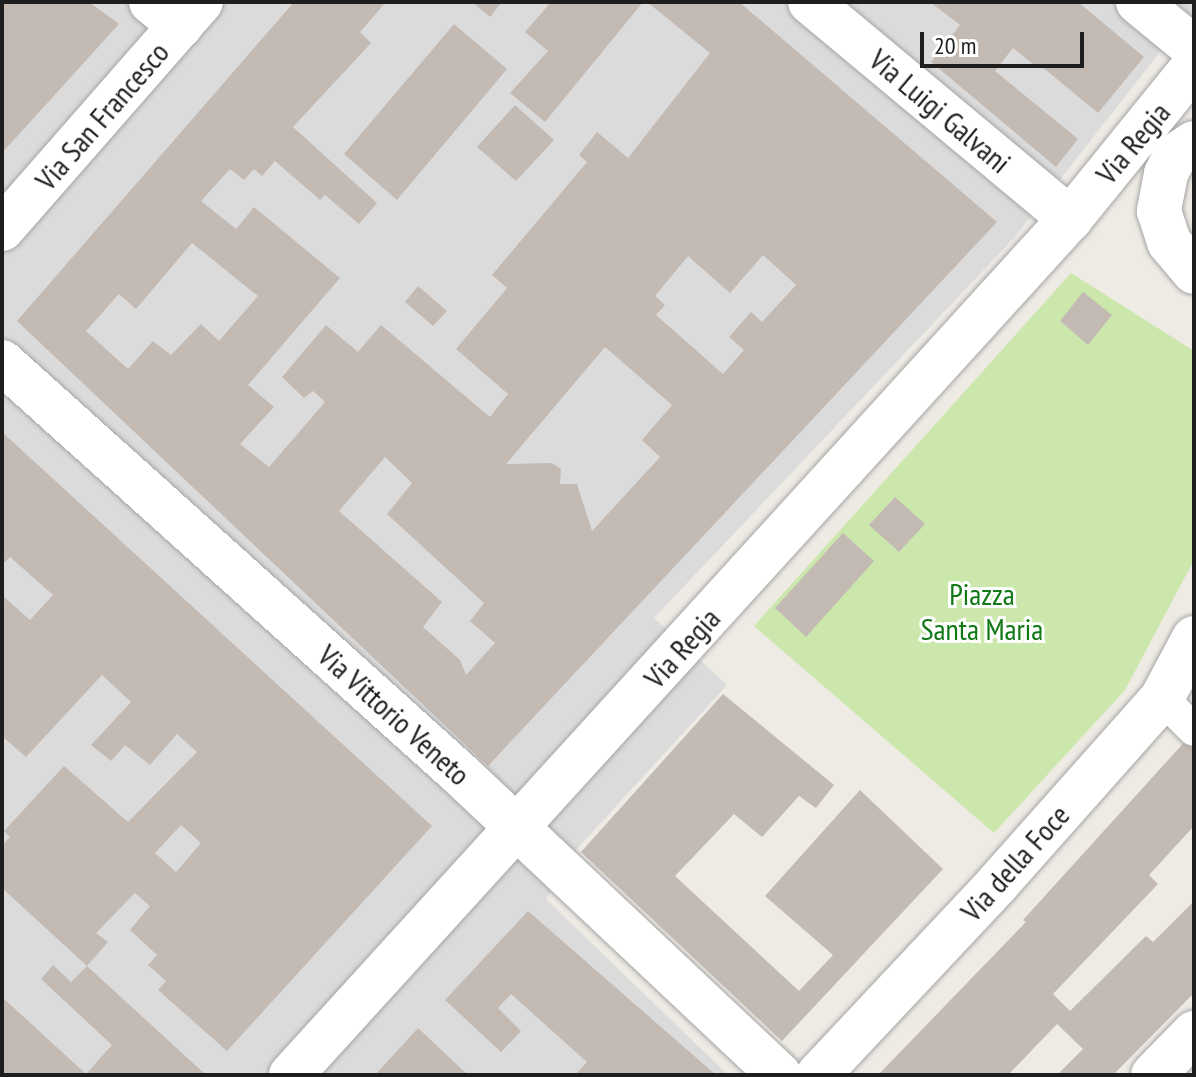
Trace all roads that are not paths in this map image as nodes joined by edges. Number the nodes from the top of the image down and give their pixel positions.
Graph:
1 (810, 2) edge
2 (1138, 2) edge
3 (178, 10) edge
4 (1194, 48) edge
5 (1194, 66) edge
6 (1185, 150) edge
7 (1070, 219) junction
8 (2, 229) edge
9 (1194, 272) edge
10 (2, 362) edge
11 (1194, 638) edge
12 (1162, 698) junction
13 (1194, 730) edge
14 (518, 828) junction
15 (1194, 1033) edge
16 (291, 1075) edge
17 (779, 1075) edge
18 (818, 1075) edge
19 (1153, 1075) edge

1 - 7 street, Via Luigi Galvani
2 - 4 street
3 - 8 street, Via San Francesco
5 - 7 street, Via Regia
6 - 7 street, Via Regia
6 - 9 street
7 - 14 street, Via Regia
10 - 14 street, Via Vittorio Veneto
11 - 12 street, Via della Foce
12 - 13 lane
12 - 18 street, Via della Foce
14 - 16 street, Via Regia
14 - 17 street, Via Vittorio Veneto
15 - 19 street

